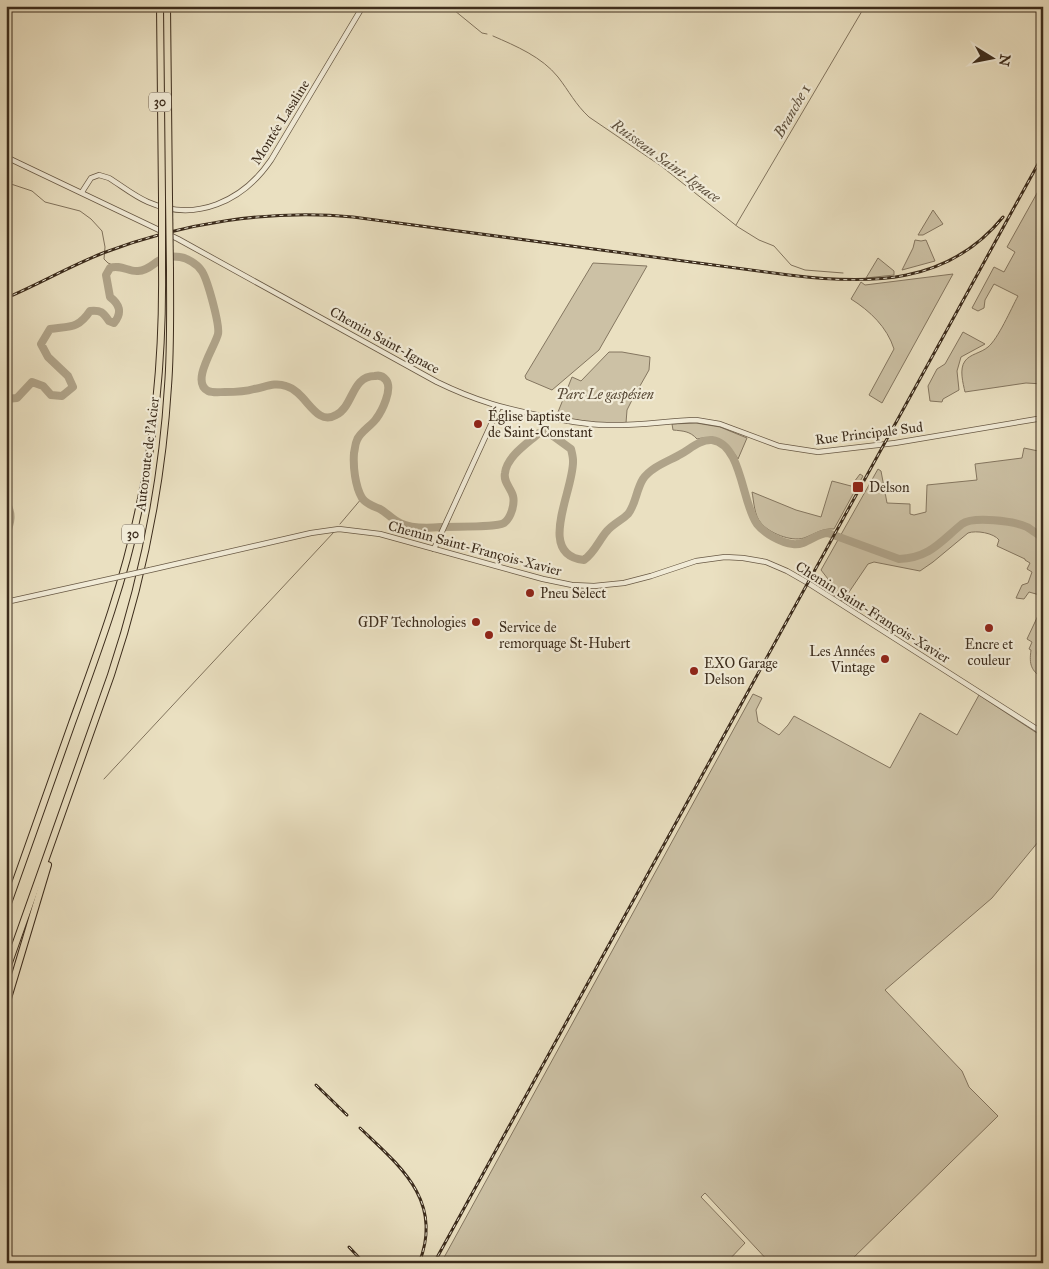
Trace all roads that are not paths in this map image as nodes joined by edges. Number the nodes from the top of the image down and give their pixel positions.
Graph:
1 (160, 6) edge
2 (167, 6) edge
3 (363, 6) edge
4 (6, 157) edge
5 (82, 192) junction
6 (165, 198) junction
7 (166, 269) junction
8 (499, 407) junction
9 (1043, 418) edge
10 (700, 421) joint
11 (434, 549) junction
12 (6, 602) edge
13 (1043, 732) edge
14 (61, 818) junction
15 (6, 909) edge
16 (6, 971) edge
17 (6, 1006) edge

1 - 6 highway, Autoroute de l'Acier / 30
2 - 6 highway, Autoroute de l'Acier / 30
3 - 5 street, Montée Lasaline
4 - 5 street, Chemin Saint-Ignace
5 - 8 street, Chemin Saint-Ignace
6 - 7 highway, Autoroute de l'Acier / 30, bridge
7 - 14 highway, Autoroute de l'Acier / 30
7 - 15 highway, Autoroute de l'Acier / 30
8 - 10 street, Chemin Saint-Ignace
8 - 11 street
9 - 10 street, Rue Principale Sud
11 - 12 street, Chemin Saint-François-Xavier, bridge
11 - 13 street, Chemin Saint-François-Xavier
14 - 16 highway, Autoroute de l'Acier / 30
14 - 17 highway

